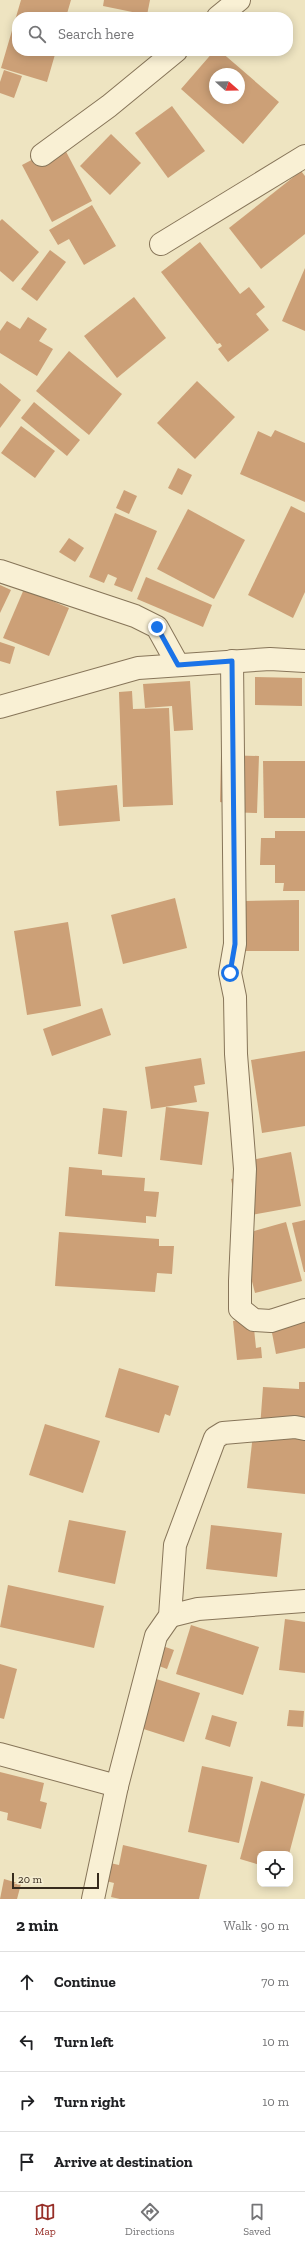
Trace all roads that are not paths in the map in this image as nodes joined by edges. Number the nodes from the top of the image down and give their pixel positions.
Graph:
1 (239, 0) edge
2 (224, 12) edge
3 (170, 56) edge
4 (42, 155) dead end
5 (305, 156) edge
6 (161, 244) dead end
7 (0, 571) edge
8 (232, 661) junction
9 (305, 661) edge
10 (178, 665) junction
11 (0, 707) edge
12 (305, 1310) edge
13 (305, 1429) edge
14 (305, 1601) edge
15 (170, 1616) junction
16 (0, 1754) edge
17 (117, 1786) junction
18 (93, 1899) edge

1 - 2 street
3 - 4 street
5 - 6 street
7 - 10 street
8 - 9 street
8 - 10 street
8 - 12 street
10 - 11 street
13 - 15 street
14 - 15 street
15 - 17 street
16 - 17 street
17 - 18 street

